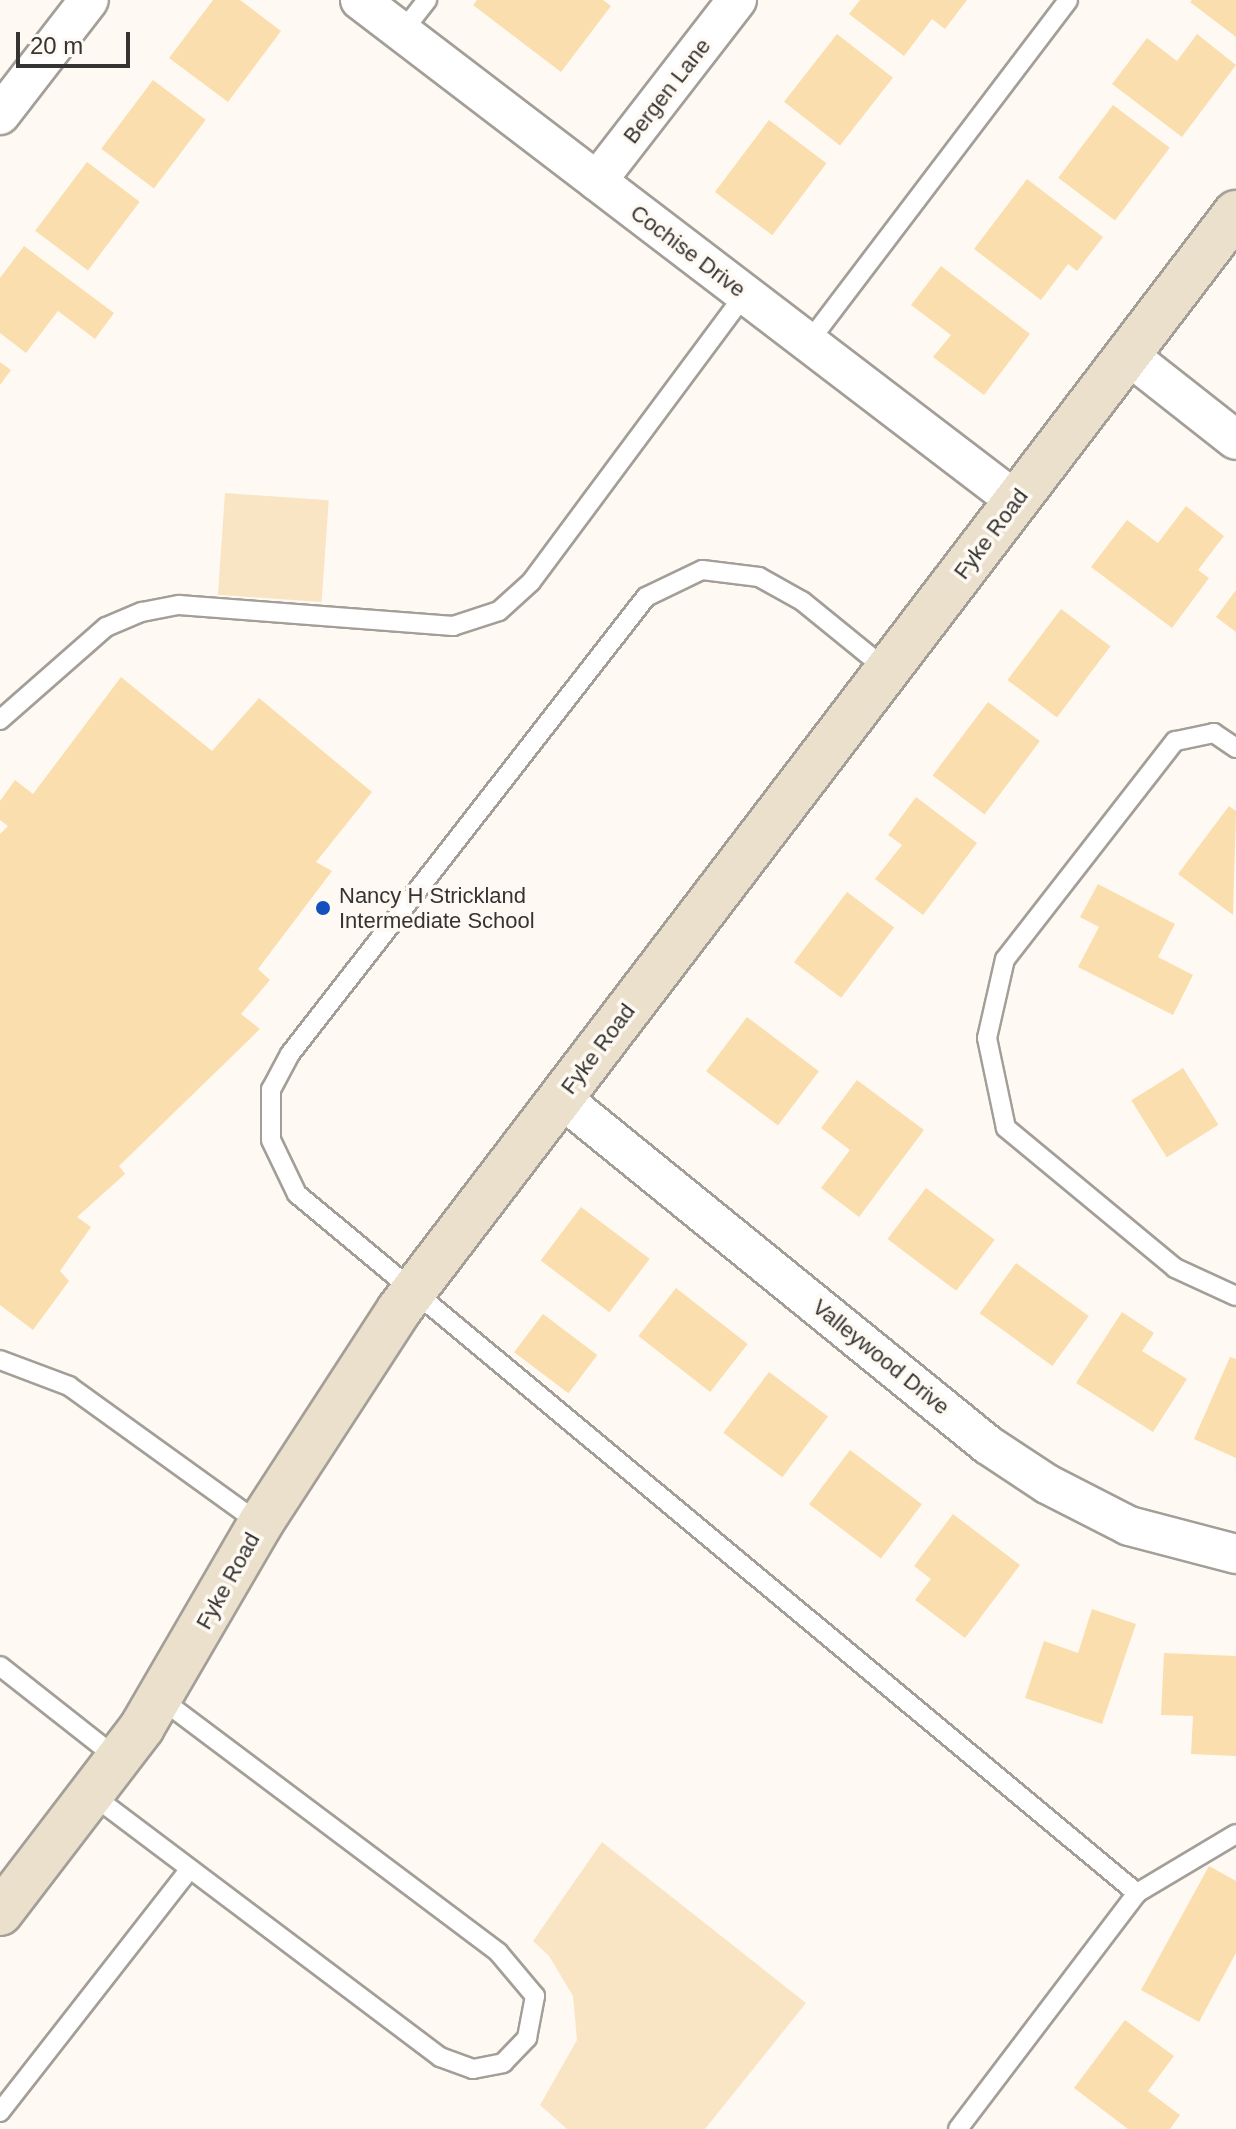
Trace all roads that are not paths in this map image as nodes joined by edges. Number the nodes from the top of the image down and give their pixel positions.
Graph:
1 (89, 0) edge
2 (360, 0) edge
3 (427, 0) edge
4 (737, 0) edge
5 (1068, 0) edge
6 (402, 32) junction
7 (0, 115) edge
8 (597, 181) junction
9 (1236, 213) edge
10 (745, 294) junction
11 (808, 343) junction
12 (1128, 355) junction
13 (1236, 440) edge
14 (1016, 501) junction
15 (887, 670) junction
16 (0, 720) edge
17 (1236, 748) edge
18 (561, 1098) junction
19 (413, 1292) junction
20 (1236, 1296) edge
21 (0, 1360) edge
22 (260, 1524) junction
23 (1236, 1554) edge
24 (0, 1666) edge
25 (160, 1698) junction
26 (118, 1758) junction
27 (91, 1794) junction
28 (1236, 1834) edge
29 (190, 1869) junction
30 (1137, 1893) junction
31 (0, 1913) edge
32 (0, 2112) edge
33 (958, 2129) edge

1 - 7 street
2 - 6 street, Cochise Drive
3 - 6 lane
4 - 8 street, Bergen Lane
5 - 11 lane
6 - 8 street, Cochise Drive
8 - 10 street, Cochise Drive
9 - 12 street, Fyke Road
10 - 11 street, Cochise Drive
10 - 16 lane
11 - 14 street, Cochise Drive
12 - 13 street
12 - 14 street, Fyke Road
14 - 15 street, Fyke Road
15 - 18 street, Fyke Road
15 - 19 lane
17 - 20 lane
18 - 19 street, Fyke Road
18 - 23 street, Valleywood Drive
19 - 22 street, Fyke Road
19 - 30 lane
21 - 22 lane
22 - 25 street, Fyke Road
24 - 26 lane
25 - 26 street, Fyke Road
25 - 29 lane
26 - 27 street, Fyke Road
27 - 29 lane
27 - 31 street, Fyke Road
28 - 30 lane
29 - 32 lane
30 - 33 lane

